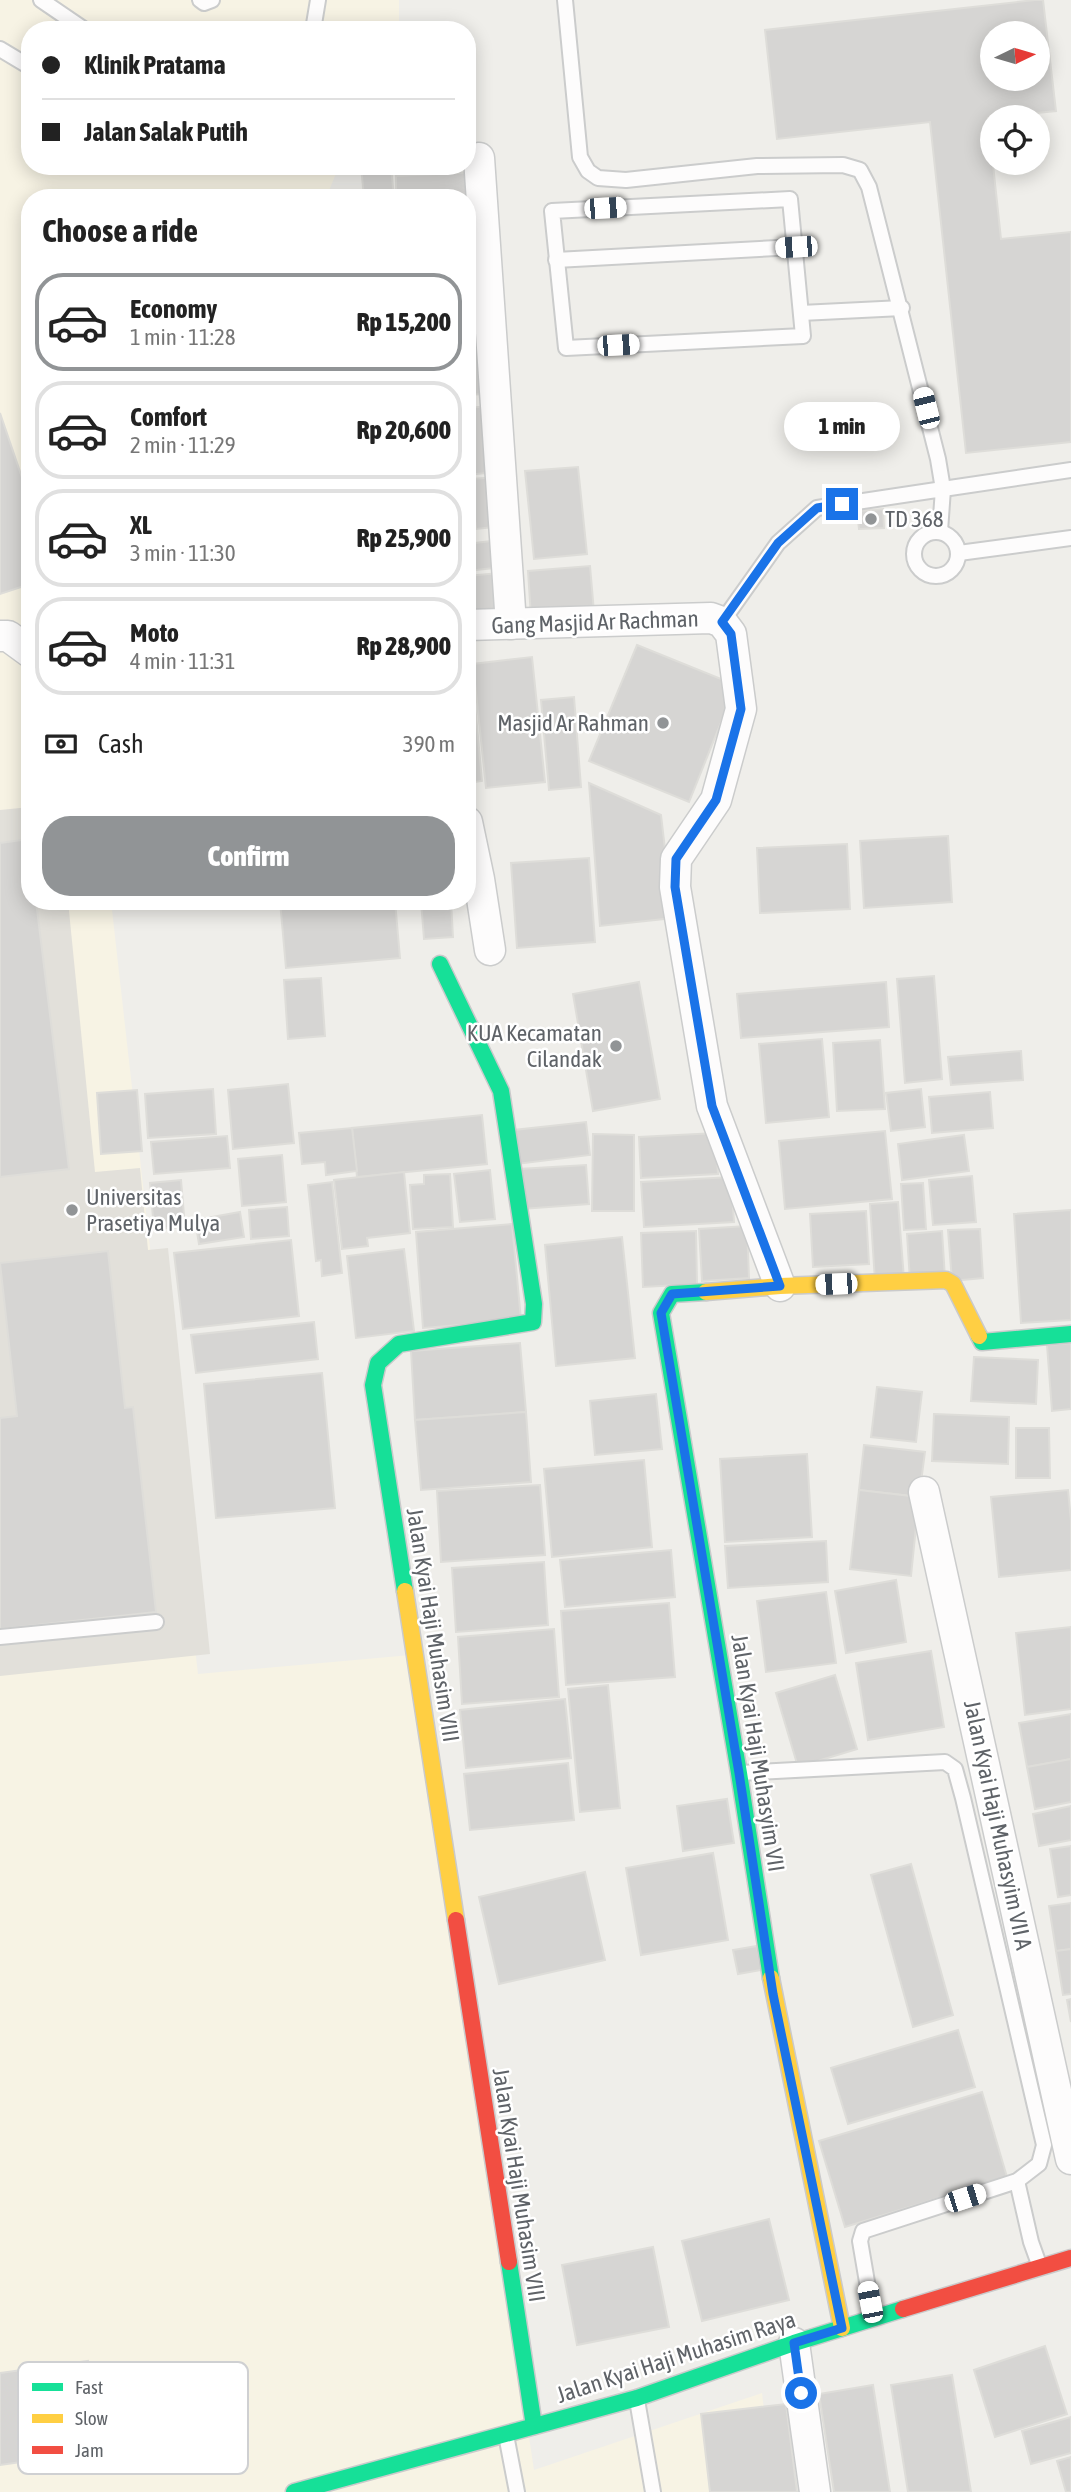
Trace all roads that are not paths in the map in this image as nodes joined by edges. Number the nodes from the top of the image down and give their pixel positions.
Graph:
1 (41, 0) edge
2 (200, 0) edge
3 (212, 0) edge
4 (318, 0) edge
5 (565, 0) edge
6 (72, 21) edge
7 (314, 21) edge
8 (0, 49) edge
9 (21, 62) edge
10 (479, 159) dead end
11 (796, 247) junction
12 (556, 260) junction
13 (902, 308) junction
14 (802, 313) junction
15 (1071, 470) edge
16 (943, 489) junction
17 (940, 531) junction
18 (1071, 538) edge
19 (959, 553) junction
20 (722, 622) junction
21 (511, 624) junction
22 (476, 625) edge
23 (0, 636) edge
24 (21, 645) edge
25 (476, 865) edge
26 (490, 950) dead end
27 (440, 964) dead end
28 (780, 1286) junction
29 (1071, 1334) edge
30 (924, 1492) dead end
31 (156, 1622) dead end
32 (0, 1637) edge
33 (739, 1773) junction
34 (1071, 2159) edge
35 (1017, 2181) junction
36 (1071, 2258) edge
37 (1040, 2267) junction
38 (873, 2318) junction
39 (842, 2328) junction
40 (794, 2343) junction
41 (637, 2398) junction
42 (534, 2426) junction
43 (505, 2432) junction
44 (294, 2492) edge
45 (517, 2492) edge
46 (653, 2492) edge
47 (815, 2492) edge

1 - 6 lane
2 - 3 lane
4 - 7 lane
5 - 13 lane
8 - 9 lane
10 - 21 street
11 - 12 lane
11 - 12 lane
11 - 14 lane
12 - 14 lane
13 - 14 lane
13 - 16 lane
15 - 16 lane
16 - 17 lane
16 - 20 lane
17 - 19 lane
17 - 19 lane
18 - 19 lane
20 - 21 street, Gang Masjid Ar Rachman
20 - 28 street
21 - 22 street, Gang Masjid Ar Rachman
23 - 24 street
25 - 26 street
27 - 42 street, Jalan Kyai Haji Muhasim VIII
28 - 29 street
28 - 33 street, Jalan Kyai Haji Muhasyim VII
30 - 34 street, Jalan Kyai Haji Muhasyim VII A
31 - 32 lane
33 - 35 lane
33 - 39 street, Jalan Kyai Haji Muhasyim VII
35 - 37 lane
35 - 38 lane
36 - 37 street, Jalan Kyai Haji Muhasim Raya
37 - 38 street, Jalan Kyai Haji Muhasim Raya
38 - 39 street, Jalan Kyai Haji Muhasim Raya
39 - 40 street, Jalan Kyai Haji Muhasim Raya
40 - 41 street, Jalan Kyai Haji Muhasim Raya
40 - 47 street
41 - 42 street, Jalan Kyai Haji Muhasim Raya
41 - 46 lane
42 - 43 street, Jalan Kyai Haji Muhasim Raya
43 - 44 street, Jalan Kyai Haji Muhasim Raya
43 - 45 lane

